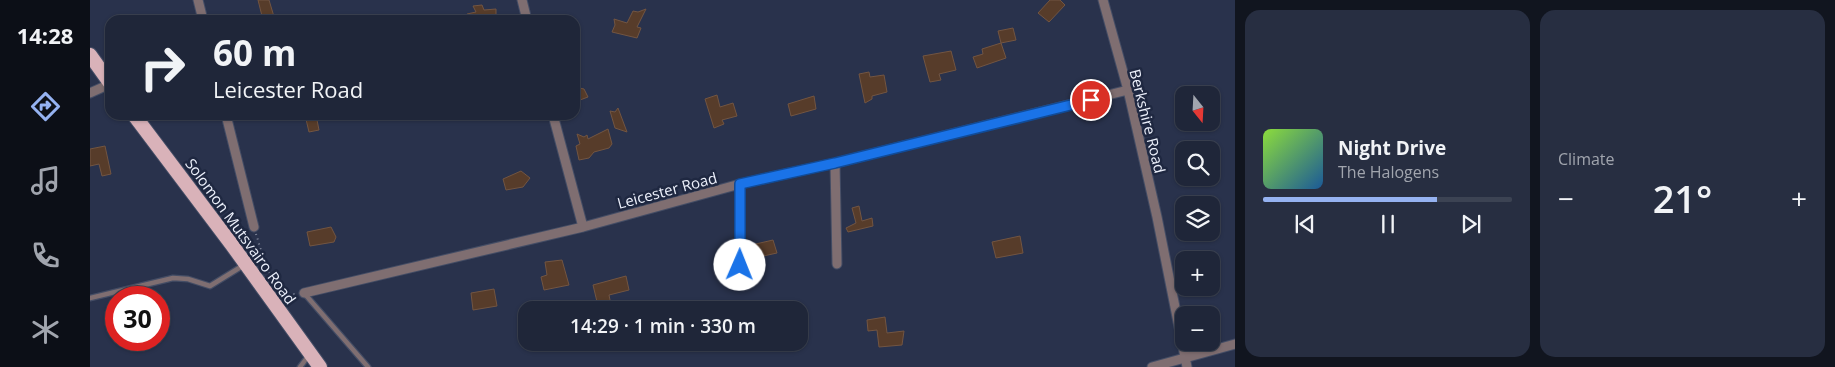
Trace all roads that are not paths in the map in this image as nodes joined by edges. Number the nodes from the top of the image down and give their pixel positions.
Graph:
1 (198, 0) edge
2 (522, 0) edge
3 (1103, 0) edge
4 (202, 15) edge
5 (526, 15) edge
6 (90, 55) edge
7 (105, 76) edge
8 (105, 86) edge
9 (1128, 90) junction
10 (90, 93) edge
11 (138, 120) edge
12 (227, 120) edge
13 (554, 120) edge
14 (835, 163) junction
15 (740, 184) junction
16 (583, 227) junction
17 (254, 228) road end
18 (246, 264) junction
19 (837, 264) dead end
20 (740, 265) dead end
21 (304, 293) joint
22 (90, 298) edge
23 (1235, 344) edge
24 (310, 354) junction
25 (1184, 357) junction
26 (300, 367) edge
27 (320, 367) edge
28 (368, 367) edge
29 (1152, 367) edge
30 (1187, 367) edge

1 - 4 street
2 - 5 street
3 - 9 street, Berkshire Road
6 - 7 highway
8 - 10 street
9 - 14 street, Leicester Road
9 - 25 street, Berkshire Road
11 - 18 highway, Solomon Mutsvairo Road
12 - 17 street
13 - 16 street
14 - 15 street, Leicester Road
14 - 19 street
15 - 16 street, Leicester Road
15 - 20 street
16 - 21 street, Leicester Road
18 - 22 lane
18 - 24 highway, Solomon Mutsvairo Road
21 - 28 lane
23 - 25 street
24 - 26 lane
24 - 27 highway, Solomon Mutsvairo Road
25 - 29 street
25 - 30 street, Berkshire Road

